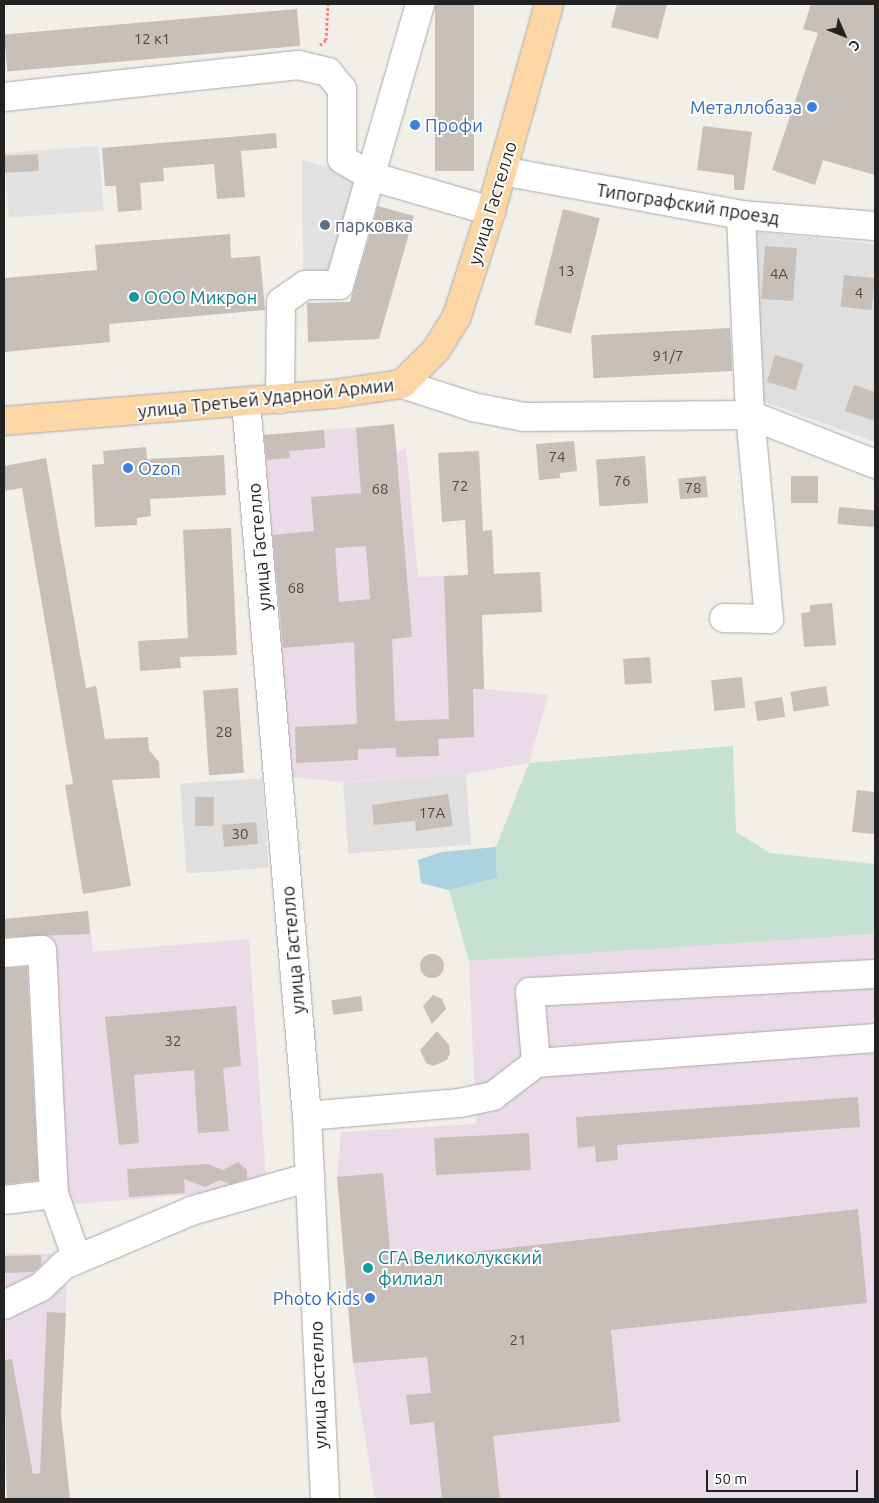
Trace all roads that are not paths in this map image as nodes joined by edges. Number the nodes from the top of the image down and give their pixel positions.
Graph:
1 (420, 4) edge
2 (549, 4) edge
3 (4, 97) edge
4 (502, 171) junction
5 (370, 176) junction
6 (491, 211) junction
7 (741, 215) junction
8 (875, 226) edge
9 (402, 384) junction
10 (280, 399) junction
11 (246, 402) junction
12 (750, 415) junction
13 (4, 421) edge
14 (875, 464) edge
15 (724, 618) dead end
16 (4, 953) edge
17 (875, 974) edge
18 (875, 1038) edge
19 (536, 1063) junction
20 (307, 1116) junction
21 (310, 1177) junction
22 (54, 1194) junction
23 (4, 1200) edge
24 (77, 1259) junction
25 (4, 1305) edge
26 (325, 1499) edge

1 - 5 street
2 - 4 main road, улица Гастелло
3 - 5 street
4 - 6 main road, улица Гастелло
4 - 7 street, Типографский проезд
5 - 6 street
5 - 10 street
6 - 9 main road, улица Гастелло
7 - 8 street, Типографский проезд
7 - 12 street
9 - 10 main road, улица Третьей Ударной Армии
9 - 12 street, улица Третьей Ударной Армии
10 - 11 main road, улица Третьей Ударной Армии
11 - 13 main road, улица Третьей Ударной Армии
11 - 20 street, улица Гастелло
12 - 14 street, улица Третьей Ударной Армии
12 - 15 street
16 - 22 street
17 - 19 street
18 - 19 street
19 - 20 street
20 - 21 street, улица Гастелло
21 - 24 street
21 - 26 street, улица Гастелло
22 - 23 street
22 - 24 street
24 - 25 street

